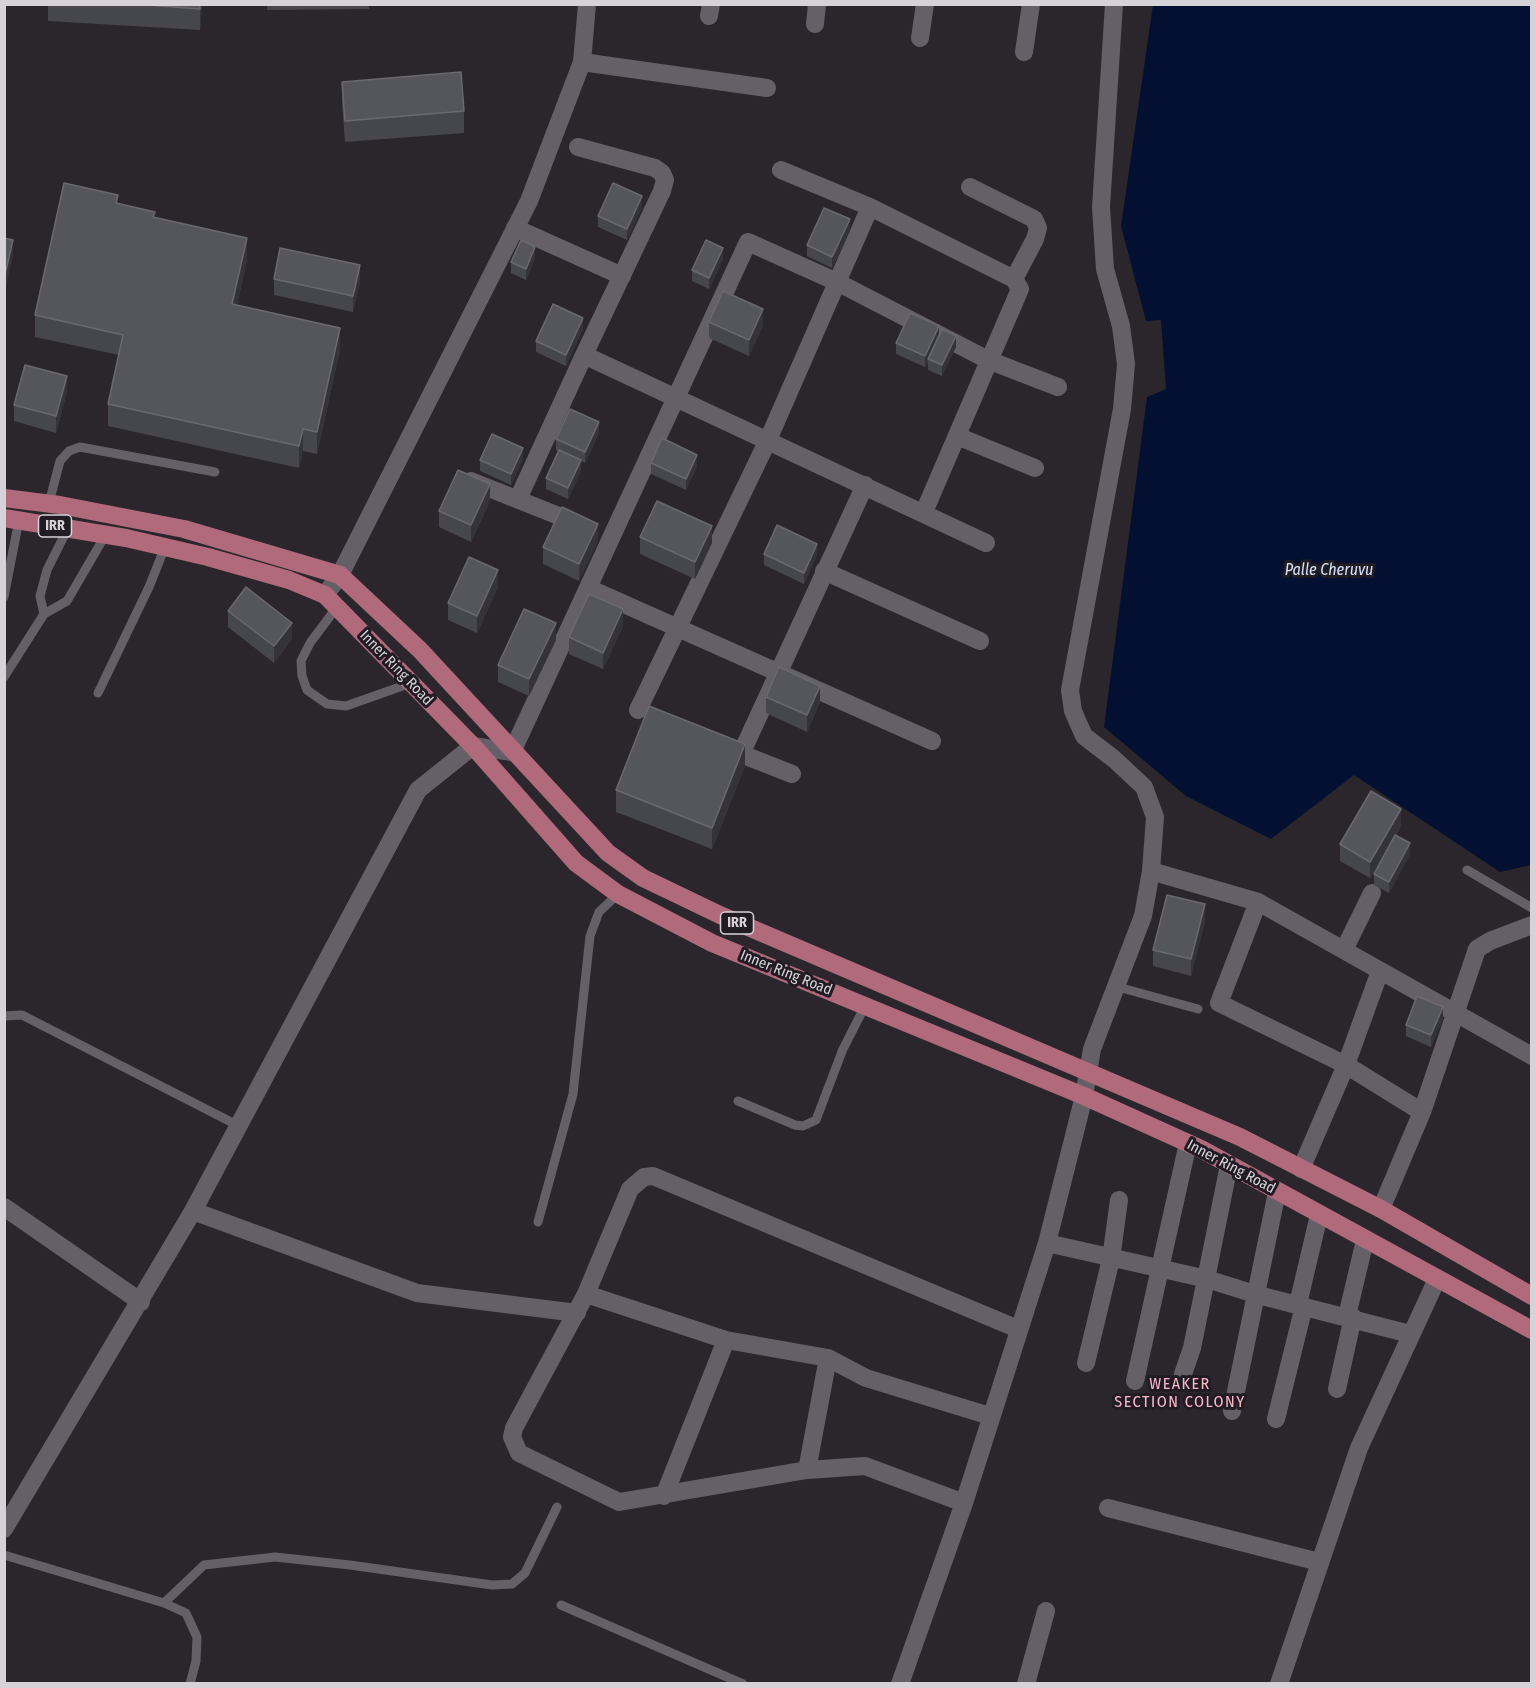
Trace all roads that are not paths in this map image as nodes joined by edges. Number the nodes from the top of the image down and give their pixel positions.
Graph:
1 (818, 4) edge
2 (925, 4) edge
3 (1031, 4) edge
4 (1114, 4) edge
5 (588, 5) edge
6 (815, 24) dead end
7 (920, 38) dead end
8 (1024, 52) dead end
9 (582, 62) junction
10 (767, 88) dead end
11 (578, 147) dead end
12 (782, 170) dead end
13 (970, 188) dead end
14 (870, 207) junction
15 (515, 228) junction
16 (622, 276) junction
17 (1014, 279) junction
18 (837, 282) junction
19 (584, 355) junction
20 (988, 360) junction
21 (1058, 387) dead end
22 (676, 398) junction
23 (957, 436) junction
24 (768, 440) junction
25 (1035, 468) dead end
26 (215, 472) dead end
27 (471, 481) edge
28 (865, 485) junction
29 (4, 498) edge
30 (518, 499) junction
31 (49, 503) junction
32 (924, 512) junction
33 (112, 515) junction
34 (12, 519) edge
35 (68, 528) junction
36 (106, 534) junction
37 (611, 537) junction
38 (986, 543) dead end
39 (165, 547) junction
40 (825, 570) junction
41 (340, 575) junction
42 (588, 588) junction
43 (4, 597) edge
44 (331, 601) junction
45 (44, 614) junction
46 (678, 630) junction
47 (980, 641) dead end
48 (776, 672) junction
49 (4, 677) edge
50 (411, 683) junction
51 (98, 693) dead end
52 (638, 710) dead end
53 (932, 741) dead end
54 (473, 746) junction
55 (512, 752) junction
56 (792, 774) dead end
57 (1467, 870) dead end
58 (1151, 872) junction
59 (1372, 893) dead end
60 (618, 894) junction
61 (1258, 902) junction
62 (1532, 908) edge
63 (1532, 925) edge
64 (1344, 950) junction
65 (1380, 971) junction
66 (1118, 987) junction
67 (865, 1006) junction
68 (1198, 1009) dead end
69 (1456, 1014) junction
70 (4, 1016) edge
71 (1532, 1056) edge
72 (1346, 1065) junction
73 (1087, 1070) junction
74 (1084, 1096) junction
75 (738, 1101) dead end
76 (1422, 1112) junction
77 (237, 1125) junction
78 (1188, 1143) junction
79 (1229, 1165) junction
80 (1301, 1169) junction
81 (1277, 1192) junction
82 (1119, 1200) dead end
83 (4, 1207) edge
84 (1381, 1209) junction
85 (193, 1212) junction
86 (1319, 1215) junction
87 (538, 1222) dead end
88 (1365, 1240) junction
89 (1047, 1243) junction
90 (1111, 1259) junction
91 (1158, 1270) junction
92 (1207, 1279) junction
93 (1437, 1279) junction
94 (586, 1293) junction
95 (1258, 1295) junction
96 (1532, 1296) edge
97 (141, 1302) junction
98 (1301, 1305) junction
99 (577, 1313) junction
100 (1350, 1317) junction
101 (1018, 1329) junction
102 (1532, 1330) edge
103 (1410, 1334) junction
104 (726, 1340) junction
105 (828, 1358) junction
106 (1086, 1363) dead end
107 (1183, 1374) dead end
108 (1135, 1381) dead end
109 (1337, 1389) dead end
110 (1232, 1411) dead end
111 (990, 1416) junction
112 (1276, 1419) dead end
113 (807, 1470) junction
114 (664, 1496) junction
115 (964, 1503) junction
116 (557, 1507) dead end
117 (1108, 1508) dead end
118 (4, 1529) edge
119 (4, 1555) edge
120 (1319, 1562) junction
121 (164, 1603) junction
122 (561, 1605) dead end
123 (1046, 1611) dead end
124 (190, 1683) edge
125 (743, 1683) edge
126 (900, 1683) edge
127 (1026, 1683) edge
128 (1279, 1683) edge

1 - 6 street
2 - 7 street
3 - 8 street
4 - 58 street
5 - 9 street
9 - 10 street
9 - 15 street
11 - 16 street
12 - 14 street
13 - 17 street
14 - 17 street
14 - 18 street
15 - 16 street
15 - 41 street
16 - 19 street
17 - 20 street
18 - 20 street
18 - 22 street
18 - 24 street
19 - 22 street
19 - 30 street
20 - 21 street
20 - 23 street
22 - 24 street
22 - 37 street
23 - 25 street
23 - 32 street
24 - 28 street
24 - 46 street
26 - 31 lane
27 - 30 street
28 - 32 street
28 - 40 street
29 - 31 highway, Inner Ring Road / IRR
30 - 37 street
31 - 33 highway, Inner Ring Road / IRR
32 - 38 street
33 - 36 lane
33 - 41 highway, Inner Ring Road / IRR
34 - 35 highway, Inner Ring Road / IRR
34 - 43 lane
35 - 36 highway, Inner Ring Road / IRR
35 - 45 lane
36 - 39 highway, Inner Ring Road / IRR
36 - 45 lane
37 - 42 street
39 - 44 highway, Inner Ring Road / IRR
39 - 51 lane
40 - 47 street
40 - 48 street
41 - 44 street
41 - 55 highway, Inner Ring Road / IRR
42 - 46 street
42 - 55 street
44 - 50 highway, Inner Ring Road / IRR
44 - 50 lane
45 - 49 lane
46 - 48 street
46 - 52 street
48 - 53 street
48 - 56 street
50 - 54 highway, Inner Ring Road / IRR
54 - 55 street
54 - 60 highway, Inner Ring Road / IRR
54 - 77 street
55 - 73 highway, Inner Ring Road / IRR
57 - 62 lane
58 - 61 street
58 - 66 street
59 - 64 street
60 - 67 highway, Inner Ring Road / IRR
60 - 87 lane
61 - 64 street
61 - 72 street
63 - 69 street
64 - 65 street
65 - 69 street
65 - 72 street
66 - 68 lane
66 - 73 street
67 - 74 highway, Inner Ring Road / IRR
67 - 75 lane
69 - 71 street
69 - 76 street
70 - 77 lane
72 - 76 street
72 - 80 street
73 - 74 street
73 - 80 highway, Inner Ring Road / IRR
74 - 78 highway, Inner Ring Road / IRR
74 - 89 street
76 - 84 street
77 - 85 street
78 - 79 highway, Inner Ring Road / IRR
78 - 91 street
79 - 81 highway, Inner Ring Road / IRR
79 - 92 street
80 - 84 highway, Inner Ring Road / IRR
81 - 86 highway, Inner Ring Road / IRR
81 - 95 street
82 - 90 street
83 - 97 street
84 - 96 highway, Inner Ring Road / IRR
85 - 97 street
85 - 99 street
86 - 88 highway, Inner Ring Road / IRR
86 - 98 street
88 - 93 highway, Inner Ring Road / IRR
88 - 100 street
89 - 90 street
89 - 101 street
90 - 91 street
90 - 106 street
91 - 92 street
91 - 108 street
92 - 95 street
92 - 107 street
93 - 102 highway, Inner Ring Road / IRR
93 - 103 street
94 - 99 street
94 - 101 street
94 - 104 street
95 - 98 street
95 - 110 street
97 - 118 street
98 - 100 street
98 - 112 street
99 - 114 street
100 - 103 street
100 - 109 street
101 - 111 street
103 - 120 street
104 - 105 street
104 - 114 street
105 - 111 street
105 - 113 street
111 - 115 street
113 - 114 street
113 - 115 street
115 - 126 street
116 - 121 lane
117 - 120 street
119 - 121 lane
120 - 128 street
121 - 124 lane
122 - 125 lane
123 - 127 street

